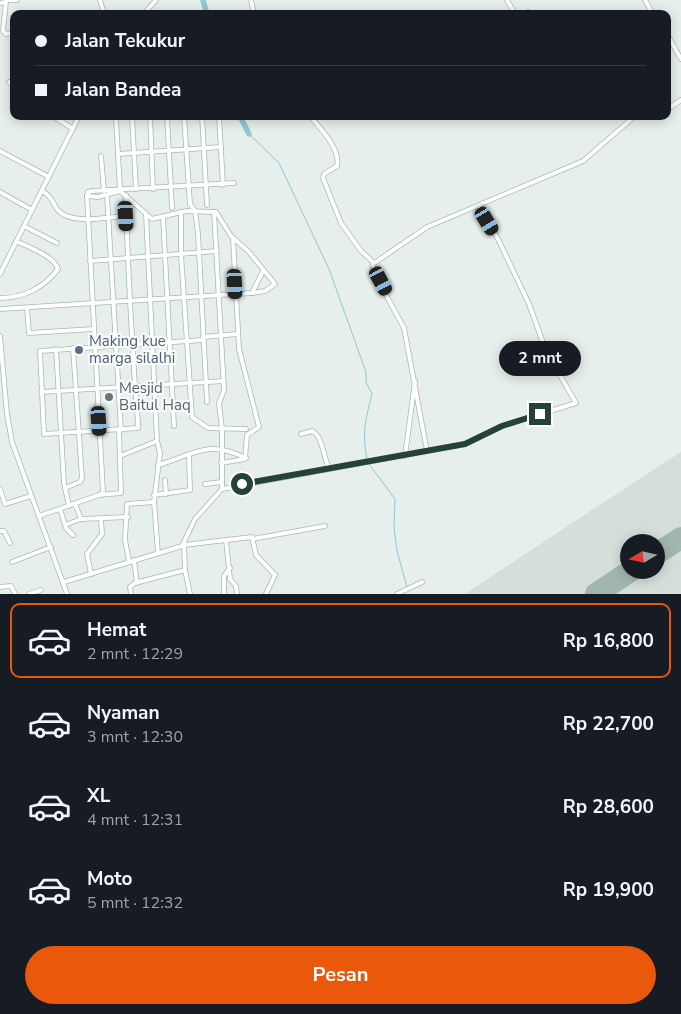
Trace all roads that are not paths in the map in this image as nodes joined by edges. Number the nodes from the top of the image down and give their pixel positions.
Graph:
1 (17, 0) edge
2 (148, 0) edge
3 (156, 0) edge
4 (6, 1) edge
5 (0, 3) edge
6 (150, 7) junction
7 (147, 10) edge
8 (10, 34) edge
9 (671, 41) edge
10 (681, 59) edge
11 (58, 120) edge
12 (77, 120) edge
13 (116, 120) dead end
14 (132, 120) edge
15 (150, 120) edge
16 (167, 120) edge
17 (184, 120) edge
18 (202, 120) edge
19 (219, 120) edge
20 (313, 120) edge
21 (630, 120) edge
22 (72, 129) junction
23 (221, 148) junction
24 (204, 149) junction
25 (186, 150) junction
26 (0, 151) edge
27 (169, 151) junction
28 (135, 153) junction
29 (152, 153) junction
30 (118, 154) junction
31 (101, 156) dead end
32 (49, 177) junction
33 (234, 183) dead end
34 (205, 185) junction
35 (222, 185) junction
36 (189, 186) junction
37 (171, 188) junction
38 (120, 189) junction
39 (136, 189) junction
40 (153, 189) junction
41 (42, 191) junction
42 (104, 191) junction
43 (0, 192) edge
44 (107, 195) junction
45 (126, 195) junction
46 (87, 196) junction
47 (207, 205) dead end
48 (479, 207) junction
49 (172, 208) dead end
50 (32, 210) junction
51 (181, 212) junction
52 (195, 212) junction
53 (214, 212) junction
54 (146, 214) junction
55 (126, 216) junction
56 (163, 216) junction
57 (109, 217) junction
58 (88, 218) junction
59 (24, 226) junction
60 (233, 238) junction
61 (16, 241) junction
62 (57, 243) dead end
63 (217, 251) junction
64 (200, 252) junction
65 (181, 254) junction
66 (165, 255) junction
67 (146, 258) junction
68 (129, 259) junction
69 (111, 260) junction
70 (3, 261) edge
71 (90, 261) junction
72 (374, 264) junction
73 (263, 271) junction
74 (0, 274) edge
75 (252, 293) junction
76 (236, 294) junction
77 (219, 295) junction
78 (184, 297) junction
79 (202, 297) junction
80 (0, 298) edge
81 (166, 299) junction
82 (148, 300) junction
83 (130, 301) junction
84 (113, 302) junction
85 (93, 304) junction
86 (27, 308) junction
87 (0, 309) edge
88 (94, 329) junction
89 (237, 334) junction
90 (0, 336) edge
91 (220, 336) junction
92 (203, 339) junction
93 (186, 341) junction
94 (151, 343) junction
95 (168, 343) junction
96 (133, 344) junction
97 (115, 346) junction
98 (74, 348) junction
99 (94, 348) junction
100 (56, 349) junction
101 (1, 352) edge
102 (415, 379) junction
103 (224, 381) junction
104 (206, 382) junction
105 (171, 384) junction
106 (189, 384) junction
107 (153, 386) junction
108 (118, 388) junction
109 (135, 388) junction
110 (98, 389) junction
111 (59, 391) junction
112 (77, 391) junction
113 (41, 392) junction
114 (207, 402) dead end
115 (174, 426) dead end
116 (246, 428) dead end
117 (222, 429) junction
118 (120, 430) junction
119 (100, 432) junction
120 (79, 433) junction
121 (60, 434) junction
122 (301, 434) dead end
123 (157, 441) junction
124 (222, 448) junction
125 (427, 451) junction
126 (407, 455) junction
127 (120, 456) junction
128 (189, 456) junction
129 (246, 458) junction
130 (221, 463) junction
131 (158, 465) junction
132 (329, 468) junction
133 (165, 480) dead end
134 (222, 482) junction
135 (205, 484) dead end
136 (0, 488) edge
137 (65, 488) junction
138 (222, 489) junction
139 (166, 494) junction
140 (100, 495) junction
141 (154, 495) junction
142 (31, 496) junction
143 (154, 502) junction
144 (75, 504) junction
145 (69, 506) junction
146 (60, 509) junction
147 (40, 516) junction
148 (128, 517) junction
149 (81, 519) junction
150 (101, 519) junction
151 (65, 525) junction
152 (326, 526) dead end
153 (0, 531) edge
154 (73, 535) dead end
155 (253, 539) junction
156 (226, 540) junction
157 (10, 543) dead end
158 (184, 545) junction
159 (51, 547) junction
160 (158, 553) junction
161 (132, 561) junction
162 (12, 562) dead end
163 (230, 568) junction
164 (185, 570) junction
165 (90, 574) junction
166 (64, 582) junction
167 (137, 582) junction
168 (422, 582) dead end
169 (0, 587) edge
170 (41, 590) dead end
171 (15, 594) edge
172 (29, 594) edge
173 (67, 594) edge
174 (131, 594) edge
175 (190, 594) edge
176 (224, 594) edge
177 (237, 594) edge
178 (266, 594) edge
179 (397, 594) edge

1 - 4 street
2 - 6 street
3 - 6 street
4 - 5 street
4 - 8 street
6 - 7 street
9 - 10 street
11 - 22 street
12 - 22 street
13 - 30 street
14 - 28 street
15 - 29 street
16 - 27 street
17 - 25 street
18 - 24 street
19 - 23 street
20 - 72 street
21 - 48 street
22 - 32 street
23 - 24 street
23 - 35 street
24 - 25 street
24 - 34 street
25 - 27 street
25 - 36 street
26 - 32 street
27 - 29 street
27 - 37 street
28 - 29 street
28 - 30 street
28 - 39 street
29 - 40 street
30 - 38 street
31 - 42 street
32 - 41 street
33 - 35 street
34 - 35 street
34 - 36 street
34 - 47 street
36 - 37 street
36 - 52 street
37 - 40 street
37 - 49 street
38 - 39 street
38 - 42 street
39 - 40 street
41 - 50 street
41 - 58 street
42 - 46 street
43 - 50 street
44 - 45 street
44 - 46 street
44 - 57 street
45 - 54 street
45 - 55 street
46 - 58 street
48 - 72 street
48 - 125 street
50 - 59 street
51 - 52 street
51 - 56 street
51 - 65 street
52 - 53 street
52 - 64 street
53 - 60 street
53 - 63 street
54 - 56 street
54 - 67 street
55 - 57 street
55 - 68 street
56 - 66 street
57 - 58 street
57 - 69 street
58 - 71 street
59 - 61 street
59 - 62 street
60 - 73 street
60 - 76 street
61 - 70 street
61 - 80 street
63 - 64 street
63 - 77 street
64 - 65 street
64 - 79 street
65 - 66 street
65 - 78 street
66 - 67 street
66 - 81 street
67 - 68 street
67 - 82 street
68 - 69 street
68 - 83 street
69 - 71 street
69 - 84 street
70 - 74 street
71 - 85 street
72 - 102 street
73 - 75 street
73 - 75 street
75 - 76 street
76 - 77 street
76 - 89 street
77 - 79 street
77 - 91 street
78 - 79 street
78 - 81 street
78 - 93 street
79 - 92 street
81 - 82 street
81 - 95 street
82 - 83 street
82 - 94 street
83 - 84 street
83 - 96 street
84 - 85 street
84 - 97 street
85 - 86 street
85 - 88 street
86 - 87 street
86 - 88 street
88 - 99 street
89 - 91 street
89 - 129 street
90 - 101 street
91 - 92 street
91 - 103 street
92 - 93 street
92 - 104 street
93 - 95 street
93 - 106 street
94 - 95 street
94 - 96 street
94 - 107 street
95 - 105 street
96 - 97 street
96 - 109 street
97 - 99 street
97 - 108 street
98 - 99 street
98 - 100 street
98 - 112 street
99 - 110 street
100 - 111 street
100 - 113 street
101 - 142 street
102 - 125 street
102 - 126 street
103 - 104 street
103 - 117 street
104 - 106 street
104 - 114 street
105 - 106 street
105 - 107 street
105 - 115 street
106 - 117 street
107 - 109 street
107 - 123 street
108 - 109 street
108 - 110 street
108 - 118 street
109 - 118 street
110 - 112 street
110 - 119 street
111 - 112 street
111 - 113 street
111 - 121 street
112 - 120 street
113 - 121 street
116 - 117 street
117 - 124 street
118 - 119 street
118 - 127 street
119 - 120 street
119 - 140 street
120 - 121 street
120 - 137 street
121 - 137 street
122 - 132 street
123 - 127 street
123 - 131 street
124 - 128 street
124 - 129 street
124 - 130 street
125 - 126 street
126 - 132 street
127 - 140 street
128 - 131 street
128 - 139 street
129 - 130 street
130 - 134 street
131 - 141 street
132 - 138 street
133 - 139 street
134 - 135 street
134 - 138 street
136 - 142 street
137 - 145 street
138 - 158 street
139 - 141 street
140 - 144 street
141 - 143 street
142 - 147 street
143 - 148 street
143 - 160 street
144 - 145 street
144 - 149 street
145 - 146 street
146 - 147 street
146 - 151 street
147 - 159 street
148 - 150 street
148 - 161 street
149 - 150 street
149 - 151 street
150 - 165 street
151 - 154 street
152 - 155 street
153 - 157 street
155 - 156 street
155 - 178 street
156 - 158 street
156 - 163 street
158 - 160 street
158 - 164 street
159 - 162 street
159 - 166 street
160 - 161 street
161 - 165 street
161 - 167 street
163 - 176 street
163 - 177 street
164 - 167 street
164 - 175 street
165 - 166 street
166 - 173 street
167 - 174 street
168 - 179 street
169 - 171 street
170 - 172 street

